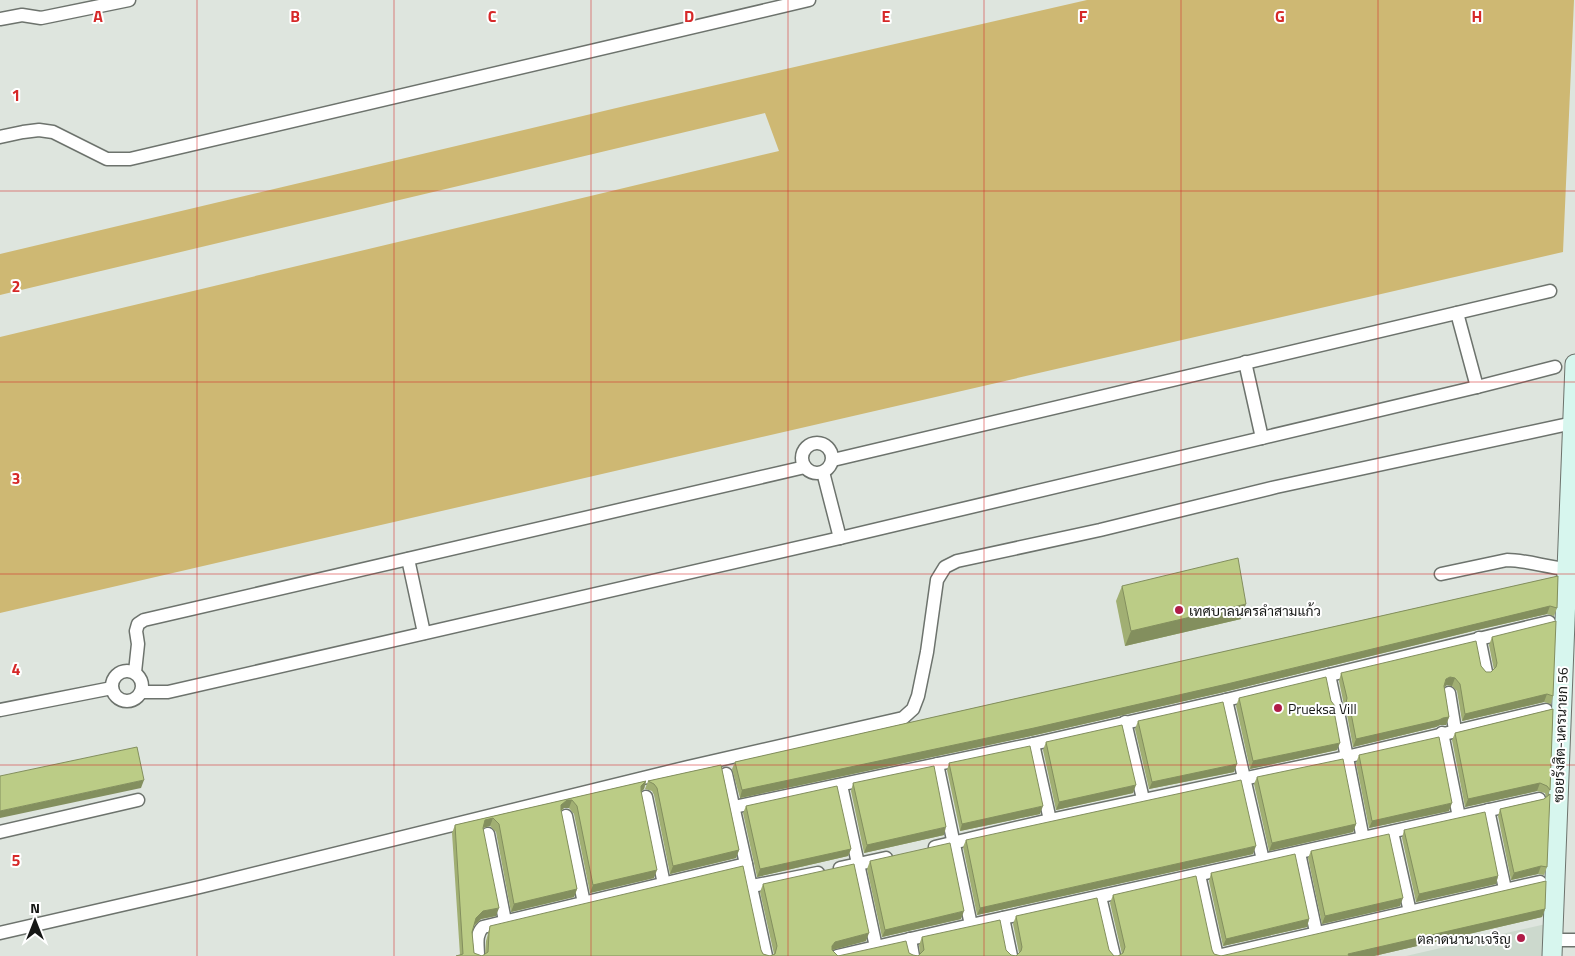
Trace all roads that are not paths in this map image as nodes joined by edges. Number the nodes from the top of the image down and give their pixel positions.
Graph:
1 (129, 0) edge
2 (810, 0) edge
3 (0, 18) edge
4 (0, 137) edge
5 (1550, 291) dead end
6 (1457, 313) junction
7 (1246, 362) junction
8 (1575, 364) edge
9 (1555, 367) dead end
10 (1477, 388) junction
11 (1573, 423) junction
12 (1262, 438) junction
13 (833, 460) junction
14 (805, 467) junction
15 (823, 472) junction
16 (840, 538) junction
17 (408, 559) junction
18 (1566, 569) junction
19 (1441, 574) dead end
20 (1549, 622) edge
21 (424, 633) junction
22 (1479, 638) junction
23 (134, 672) junction
24 (1486, 672) edge
25 (1329, 675) junction
26 (112, 688) junction
27 (141, 692) junction
28 (1449, 693) dead end
29 (1226, 700) junction
30 (0, 710) edge
31 (1546, 710) edge
32 (1125, 722) junction
33 (1455, 730) junction
34 (1442, 733) junction
35 (1033, 744) junction
36 (1346, 757) junction
37 (938, 764) junction
38 (726, 774) dead end
39 (1243, 778) junction
40 (841, 784) junction
41 (646, 797) dead end
42 (1539, 799) edge
43 (138, 800) dead end
44 (1143, 800) junction
45 (734, 807) junction
46 (1488, 810) junction
47 (566, 816) dead end
48 (1459, 817) junction
49 (1050, 820) junction
50 (0, 832) edge
51 (1392, 832) junction
52 (488, 834) dead end
53 (1363, 839) junction
54 (954, 842) junction
55 (926, 849) edge
56 (1299, 853) junction
57 (897, 855) edge
58 (1263, 860) junction
59 (746, 864) junction
60 (858, 864) junction
61 (1199, 875) junction
62 (1540, 882) edge
63 (664, 884) junction
64 (752, 886) junction
65 (1505, 889) junction
66 (1100, 897) junction
67 (584, 903) junction
68 (1410, 912) junction
69 (1003, 918) junction
70 (505, 921) junction
71 (971, 925) junction
72 (1316, 932) junction
73 (0, 933) edge
74 (910, 939) junction
75 (1575, 940) edge
76 (876, 946) junction
77 (1552, 948) edge
78 (478, 956) edge
79 (766, 956) edge
80 (837, 956) edge
81 (913, 956) edge
82 (1011, 956) edge
83 (1114, 956) edge
84 (1217, 956) edge

1 - 3 street
2 - 4 street
5 - 6 street
6 - 7 street
6 - 10 street
7 - 12 street
7 - 13 street
8 - 11 street, ซอยรังสิต-นครนายก 56
9 - 10 street
10 - 12 street
11 - 18 street, ซอยรังสิต-นครนายก 56
11 - 73 street
12 - 16 street
13 - 14 street
13 - 15 street
14 - 15 street
14 - 17 street
15 - 16 street
16 - 21 street
17 - 21 street
17 - 23 street
18 - 19 street
18 - 77 street, ซอยรังสิต-นครนายก 56
20 - 22 street
21 - 27 street
22 - 24 street
22 - 25 street
23 - 26 street
23 - 27 street
25 - 29 street
25 - 36 street
26 - 27 street
26 - 30 street
28 - 33 street
29 - 32 street
29 - 39 street
31 - 33 street
32 - 35 street
32 - 44 street
33 - 34 street
34 - 36 street
34 - 48 street
35 - 37 street
35 - 49 street
36 - 39 street
36 - 53 street
37 - 40 street
37 - 54 street
38 - 45 street
39 - 44 street
39 - 58 street
40 - 45 street
40 - 60 street
41 - 63 street
42 - 46 street
43 - 50 street
44 - 49 street
45 - 59 street
46 - 48 street
46 - 65 street
47 - 67 street
48 - 51 street
49 - 54 street
51 - 53 street
51 - 68 street
52 - 70 street
53 - 56 street
54 - 55 street
54 - 71 street
56 - 58 street
56 - 72 street
57 - 60 street
58 - 61 street
59 - 63 street
59 - 64 street
60 - 64 street
60 - 76 street
61 - 66 street
61 - 84 street
62 - 65 street
63 - 67 street
64 - 79 street
65 - 68 street
66 - 69 street
66 - 83 street
67 - 70 street
68 - 72 street
69 - 71 street
69 - 82 street
70 - 78 street
71 - 74 street
72 - 84 street
74 - 76 street
74 - 81 street
75 - 77 street
76 - 80 street

